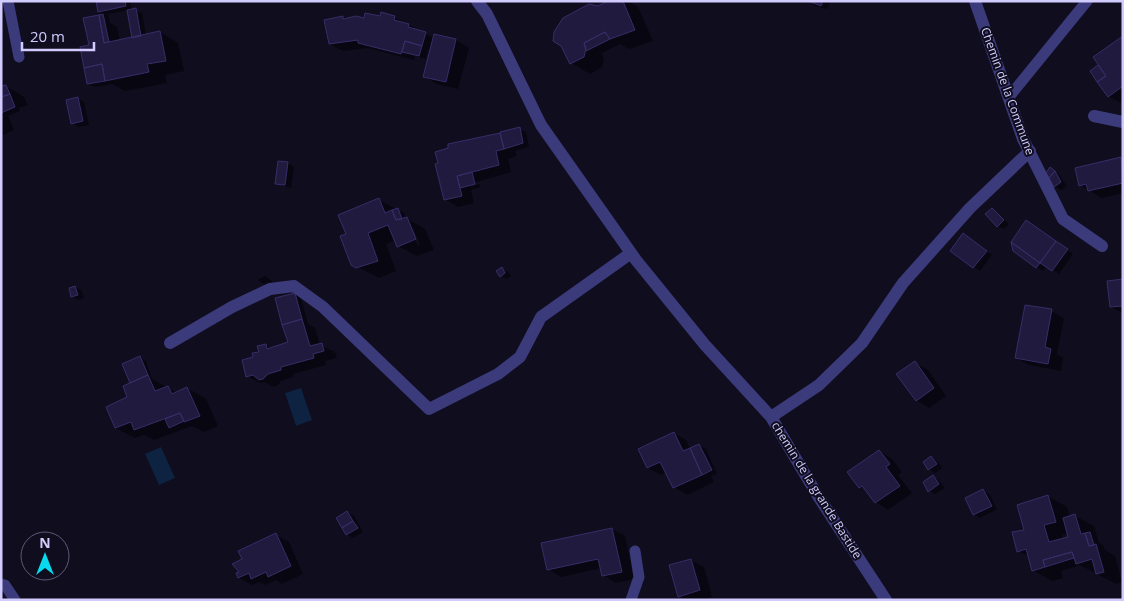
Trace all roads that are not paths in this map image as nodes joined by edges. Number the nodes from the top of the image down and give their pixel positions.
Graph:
1 (8, 1) edge
2 (477, 1) edge
3 (975, 1) edge
4 (1087, 1) edge
5 (19, 57) dead end
6 (1009, 98) junction
7 (1094, 116) dead end
8 (1123, 122) edge
9 (1030, 152) junction
10 (1102, 246) dead end
11 (631, 253) junction
12 (170, 343) dead end
13 (771, 417) junction
14 (635, 551) dead end
15 (1, 584) edge
16 (15, 600) edge
17 (631, 600) edge
18 (886, 600) edge

1 - 5 lane
2 - 11 street
3 - 6 street, Chemin de la Commune
4 - 6 lane
6 - 9 street, Chemin de la Commune
7 - 8 street
9 - 10 street, Chemin de la Commune
9 - 13 street, chemin de la grande Bastide
11 - 12 street
11 - 13 street
13 - 18 street, chemin de la grande Bastide
14 - 17 lane
15 - 16 lane

